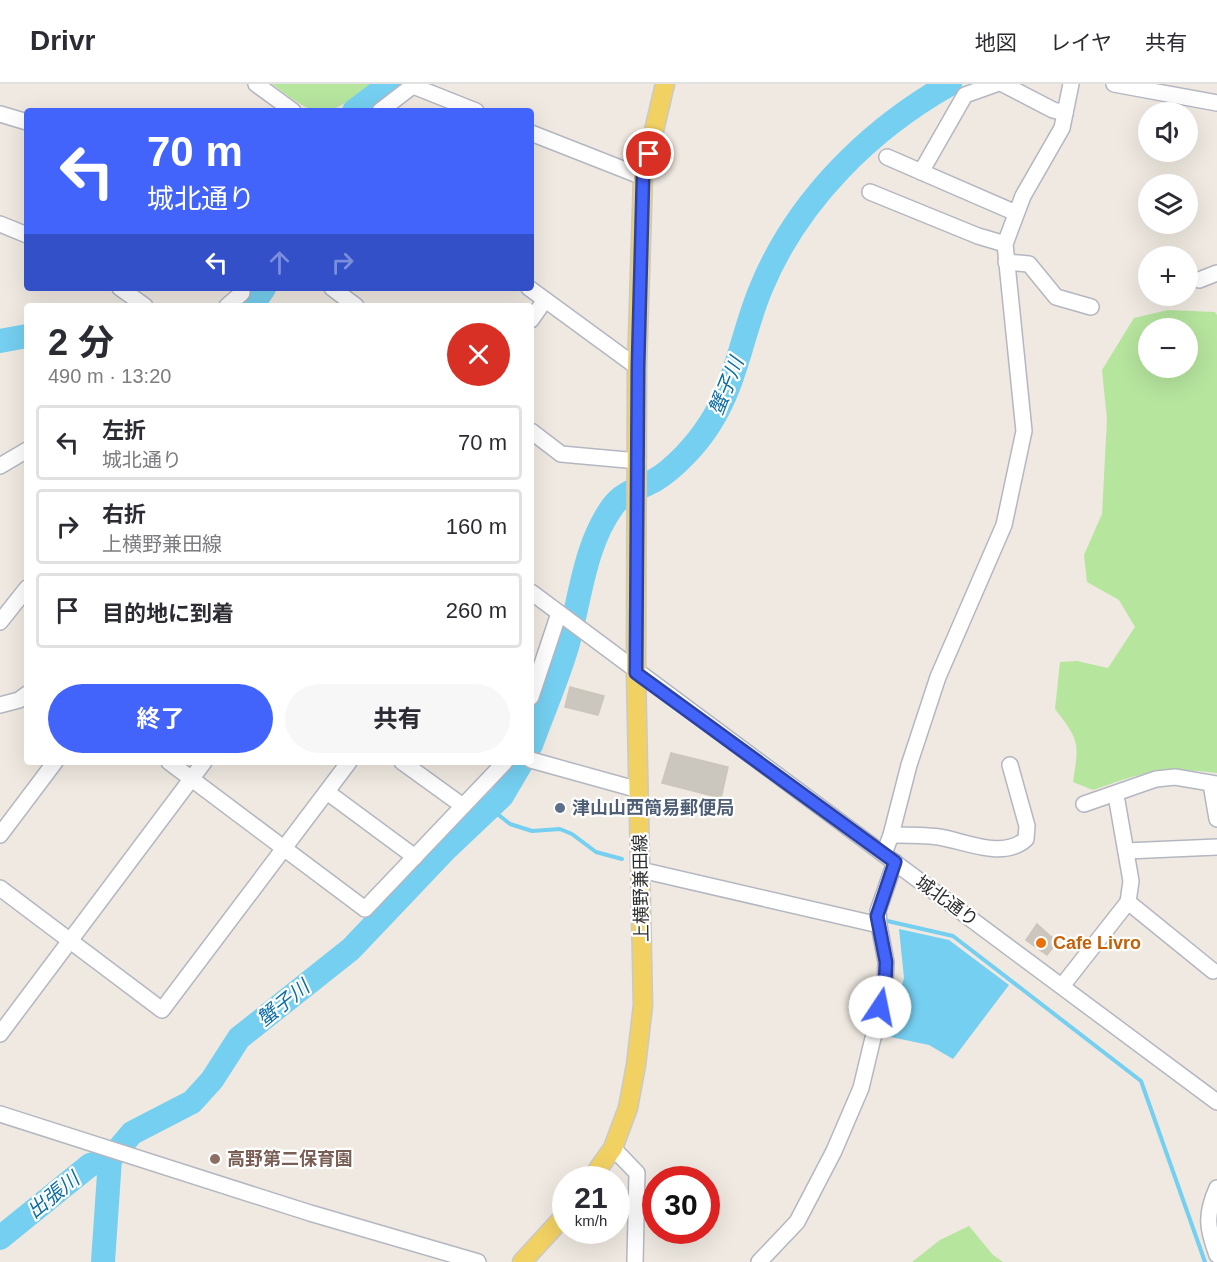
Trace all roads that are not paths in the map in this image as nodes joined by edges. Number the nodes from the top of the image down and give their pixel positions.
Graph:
1 (256, 84) edge
2 (665, 84) edge
3 (996, 84) edge
4 (1003, 84) edge
5 (1071, 84) edge
6 (1114, 84) edge
7 (414, 85) edge
8 (1217, 103) edge
9 (289, 108) edge
10 (384, 108) edge
11 (469, 108) edge
12 (1065, 113) junction
13 (0, 114) edge
14 (24, 121) edge
15 (534, 134) edge
16 (887, 158) dead end
17 (921, 172) junction
18 (643, 177) junction
19 (870, 192) dead end
20 (1016, 213) junction
21 (0, 224) edge
22 (24, 235) edge
23 (1005, 244) junction
24 (1006, 262) junction
25 (1217, 273) edge
26 (1198, 280) dead end
27 (124, 291) edge
28 (242, 291) edge
29 (336, 291) edge
30 (533, 291) edge
31 (545, 300) junction
32 (141, 303) edge
33 (230, 303) edge
34 (352, 303) edge
35 (1092, 308) dead end
36 (534, 316) edge
37 (638, 367) junction
38 (534, 434) edge
39 (24, 452) edge
40 (0, 466) edge
41 (637, 469) junction
42 (24, 592) edge
43 (534, 594) edge
44 (561, 615) junction
45 (0, 622) edge
46 (636, 673) junction
47 (534, 690) edge
48 (24, 696) edge
49 (0, 705) edge
50 (534, 761) edge
51 (52, 765) edge
52 (173, 765) edge
53 (202, 765) edge
54 (348, 765) edge
55 (406, 765) edge
56 (502, 765) edge
57 (1010, 765) dead end
58 (192, 779) junction
59 (1214, 784) edge
60 (639, 790) junction
61 (327, 792) junction
62 (1114, 795) junction
63 (1084, 804) dead end
64 (463, 806) junction
65 (6, 815) edge
66 (1217, 819) edge
67 (0, 835) edge
68 (891, 835) junction
69 (1217, 847) edge
70 (284, 849) junction
71 (1126, 851) junction
72 (415, 857) junction
73 (889, 858) junction
74 (640, 870) junction
75 (0, 888) edge
76 (1128, 902) junction
77 (879, 925) junction
78 (69, 942) junction
79 (1214, 971) dead end
80 (1062, 986) junction
81 (0, 1034) edge
82 (1217, 1102) edge
83 (0, 1114) edge
84 (613, 1148) junction
85 (600, 1166) edge
86 (1217, 1188) edge
87 (552, 1229) edge
88 (1217, 1255) edge
89 (478, 1262) edge
90 (522, 1262) edge
91 (635, 1262) edge
92 (759, 1262) edge

1 - 9 street
2 - 18 main road, 上横野兼田線
3 - 17 street
4 - 12 street
5 - 12 street
6 - 8 street
7 - 10 street
7 - 11 street
12 - 20 street
13 - 14 street
15 - 18 street
16 - 17 street
17 - 20 street
18 - 37 main road, 上横野兼田線
19 - 23 street
20 - 23 street
21 - 22 street
23 - 24 street
24 - 35 street
24 - 68 street
25 - 26 street
27 - 32 street
28 - 33 street
29 - 34 street
30 - 31 street
31 - 36 street
31 - 37 street
37 - 41 main road, 上横野兼田線
38 - 41 street
39 - 40 street
41 - 46 main road, 上横野兼田線
42 - 45 street
43 - 44 street, 城北通り
44 - 46 street, 城北通り
44 - 47 street
46 - 60 main road, 上横野兼田線
46 - 73 street, 城北通り
48 - 49 street
50 - 60 street
51 - 65 street
52 - 58 street
53 - 58 street
54 - 61 street
55 - 64 street
56 - 64 street
57 - 68 street
58 - 70 street
58 - 78 street
59 - 62 street
59 - 66 street
60 - 74 main road, 上横野兼田線
61 - 70 street
61 - 72 street
62 - 63 street
62 - 71 street
64 - 72 street
65 - 67 street
68 - 73 street
69 - 71 street
70 - 72 street
70 - 78 street
71 - 76 street
73 - 77 street
73 - 80 street, 城北通り
74 - 77 street
74 - 84 main road, 上横野兼田線
75 - 78 street
76 - 79 street
76 - 80 street
77 - 92 street
78 - 81 street
80 - 82 street, 城北通り
83 - 89 street
84 - 85 main road, 上横野兼田線
84 - 91 street
86 - 88 street
87 - 90 main road

